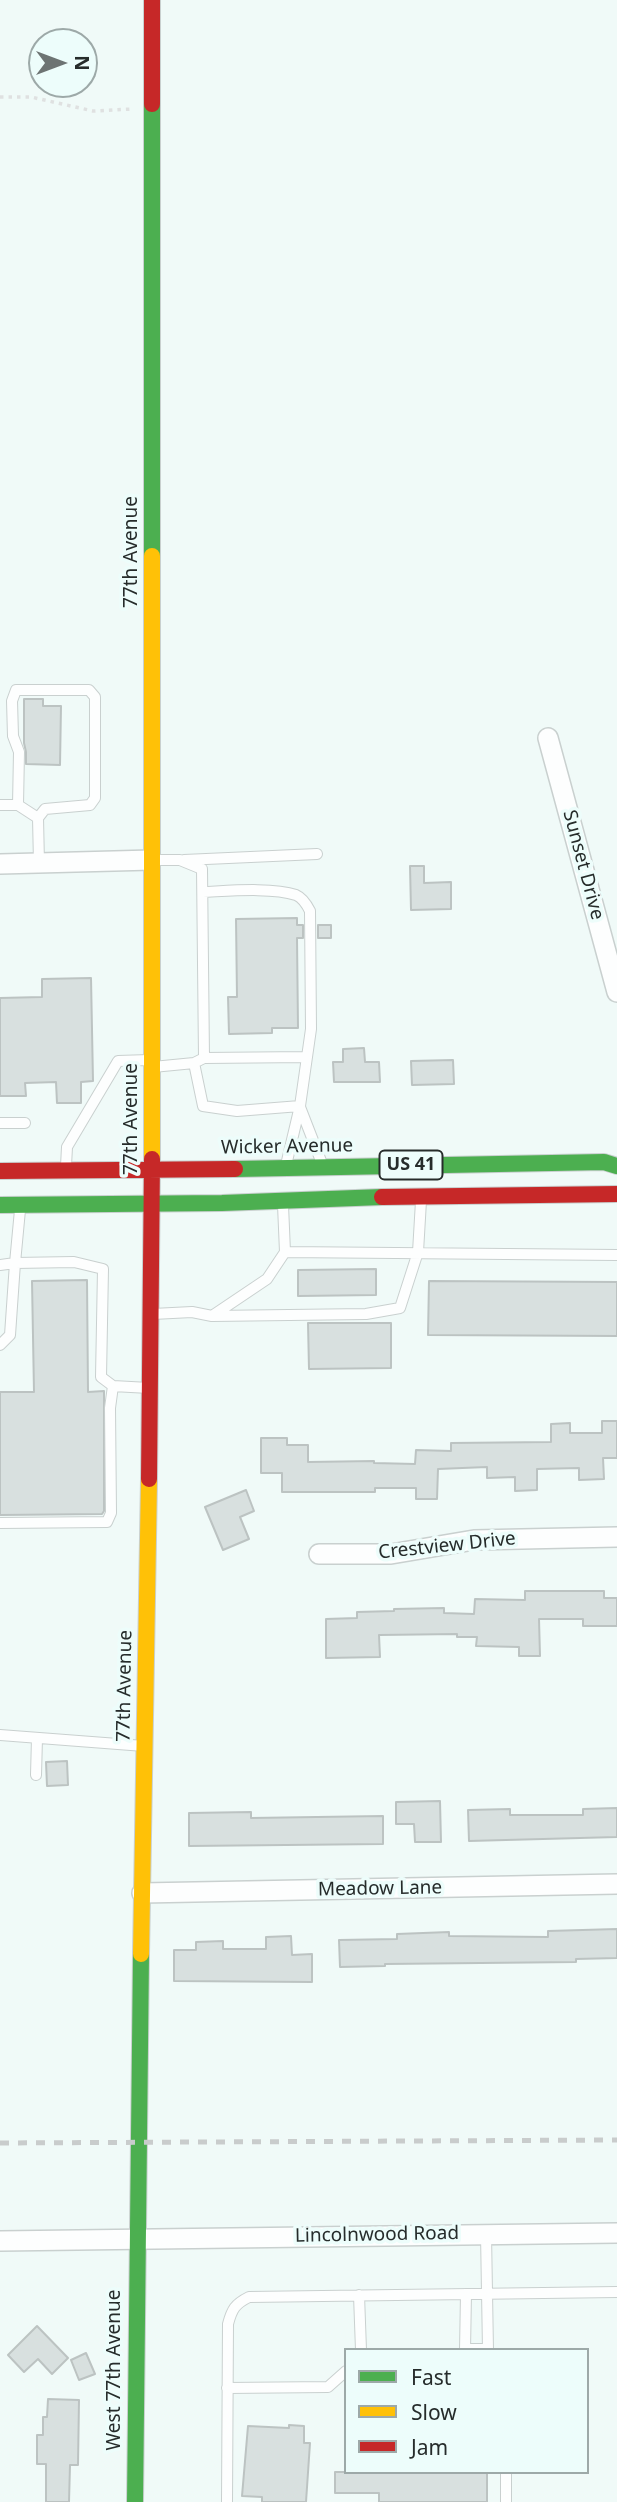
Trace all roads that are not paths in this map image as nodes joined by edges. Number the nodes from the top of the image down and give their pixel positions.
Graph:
1 (152, 0) edge
2 (548, 738) dead end
3 (0, 805) edge
4 (18, 805) junction
5 (38, 818) junction
6 (317, 854) dead end
7 (152, 860) junction
8 (180, 860) junction
9 (39, 863) junction
10 (0, 864) edge
11 (203, 892) junction
12 (617, 992) edge
13 (306, 1057) junction
14 (204, 1058) junction
15 (153, 1063) junction
16 (194, 1063) junction
17 (300, 1106) junction
18 (0, 1123) edge
19 (25, 1123) dead end
20 (617, 1166) edge
21 (324, 1167) junction
22 (153, 1169) junction
23 (285, 1169) junction
24 (0, 1171) edge
25 (65, 1171) junction
26 (617, 1194) edge
27 (421, 1197) junction
28 (283, 1201) junction
29 (153, 1203) junction
30 (0, 1205) edge
31 (21, 1205) junction
32 (285, 1252) junction
33 (418, 1252) junction
34 (617, 1255) edge
35 (15, 1264) junction
36 (0, 1265) edge
37 (152, 1314) junction
38 (212, 1316) junction
39 (0, 1345) edge
40 (113, 1386) junction
41 (149, 1388) junction
42 (0, 1523) edge
43 (617, 1536) edge
44 (318, 1554) dead end
45 (0, 1735) edge
46 (37, 1738) junction
47 (145, 1746) junction
48 (36, 1774) dead end
49 (617, 1884) edge
50 (142, 1893) junction
51 (617, 2233) edge
52 (486, 2234) junction
53 (137, 2238) junction
54 (0, 2241) edge
55 (617, 2292) edge
56 (466, 2294) junction
57 (488, 2294) junction
58 (359, 2295) junction
59 (361, 2348) edge
60 (465, 2348) edge
61 (488, 2348) edge
62 (344, 2373) edge
63 (227, 2388) junction
64 (506, 2474) edge
65 (135, 2502) edge
66 (227, 2502) edge
67 (506, 2502) edge

1 - 7 main road, 77th Avenue
2 - 12 street, Sunset Drive
3 - 4 lane
4 - 5 lane
4 - 5 lane
5 - 9 lane
6 - 8 lane
7 - 8 lane
7 - 9 street
7 - 15 main road, 77th Avenue
8 - 11 lane
9 - 10 street
11 - 13 lane
11 - 14 lane
13 - 14 lane
13 - 17 lane
14 - 16 lane
15 - 16 lane
15 - 22 main road, 77th Avenue
15 - 25 lane
16 - 17 lane
17 - 21 lane
17 - 23 lane
18 - 19 lane
20 - 21 main road, Wicker Avenue / US 41
21 - 23 main road, Wicker Avenue / US 41
22 - 23 main road, Wicker Avenue / US 41
22 - 25 main road, Wicker Avenue / US 41
22 - 29 main road, 77th Avenue
24 - 25 main road, Wicker Avenue / US 41
26 - 27 main road, US 41
27 - 28 main road, US 41
27 - 33 lane
28 - 29 main road, US 41
28 - 32 lane
29 - 31 main road, US 41
29 - 37 main road, 77th Avenue
30 - 31 main road, US 41
31 - 35 lane
32 - 33 lane
32 - 38 lane
33 - 34 lane
33 - 38 lane
35 - 36 lane
35 - 39 lane
35 - 40 lane
37 - 38 lane
37 - 41 main road, 77th Avenue
40 - 41 lane
40 - 42 lane
41 - 47 main road, 77th Avenue
43 - 44 street, Crestview Drive
45 - 46 lane
46 - 47 lane
46 - 48 lane
47 - 50 main road, 77th Avenue
49 - 50 street, Meadow Lane
50 - 53 main road, 77th Avenue
51 - 52 street, Lincolnwood Road
52 - 53 street, Lincolnwood Road
52 - 57 lane
53 - 54 street, Lincolnwood Road
53 - 65 main road, West 77th Avenue
55 - 57 lane
56 - 57 lane
56 - 58 lane
56 - 60 lane
57 - 61 lane
58 - 59 lane
58 - 63 lane
62 - 63 lane
63 - 66 lane
64 - 67 lane

